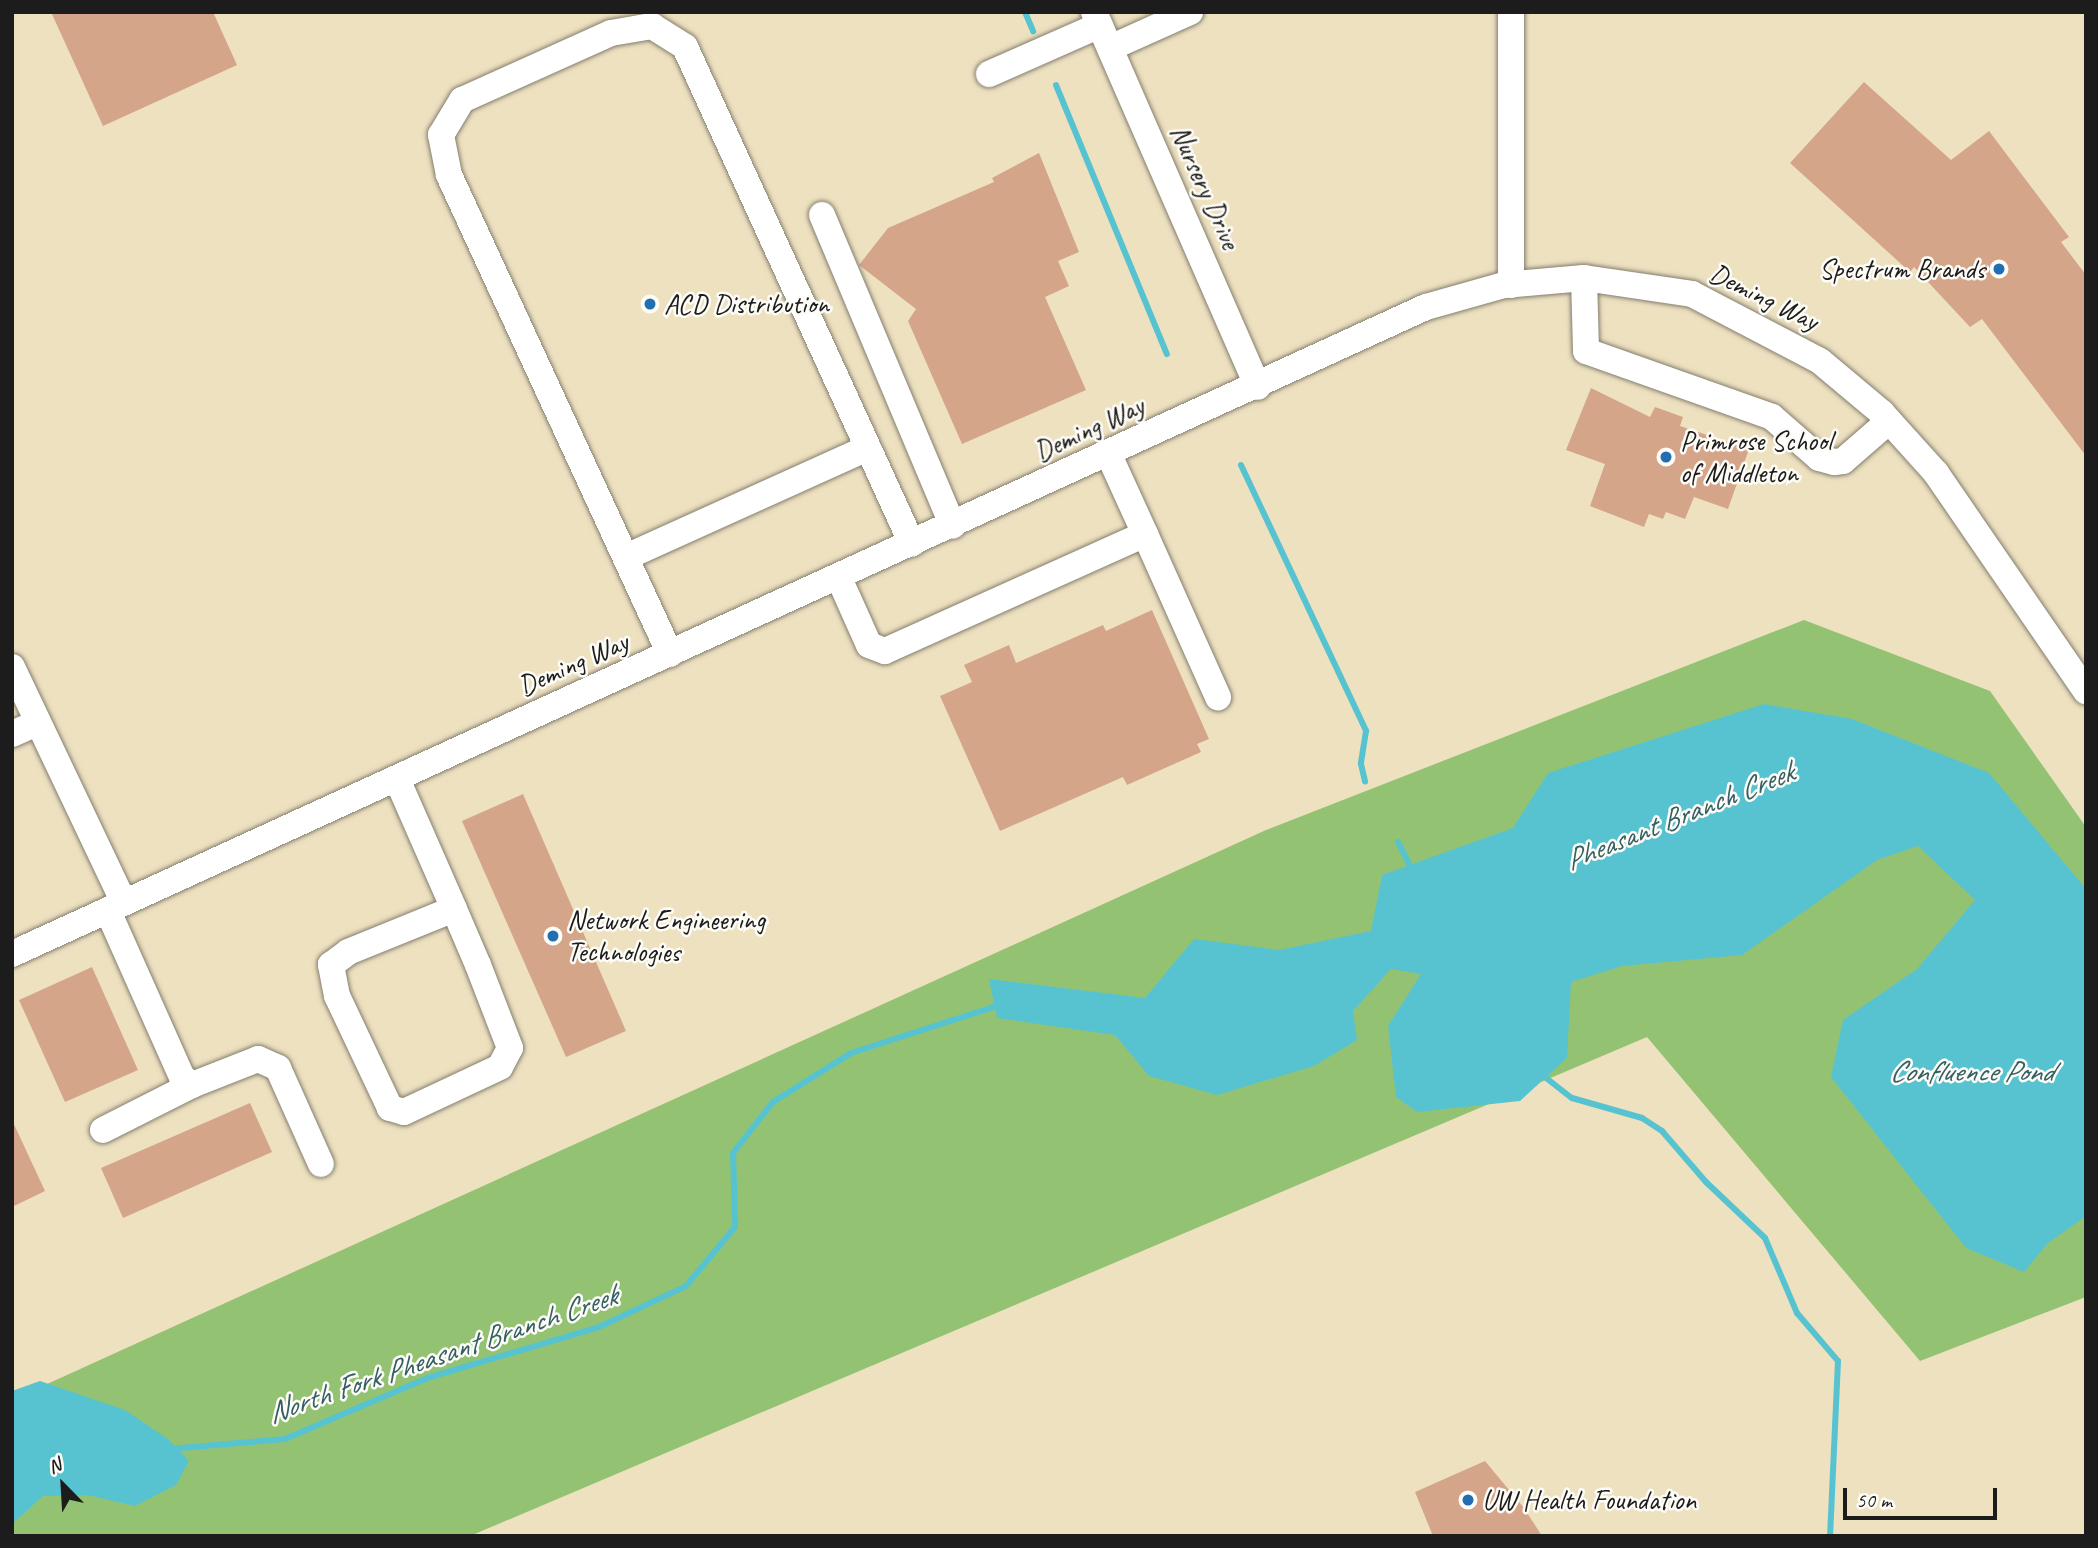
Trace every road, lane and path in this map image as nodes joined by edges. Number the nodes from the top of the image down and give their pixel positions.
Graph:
1 (1190, 12) edge
2 (1511, 12) edge
3 (1101, 29) edge
4 (989, 74) dead end
5 (822, 215) dead end
6 (1584, 278) junction
7 (1511, 285) junction
8 (1258, 387) junction
9 (1889, 421) junction
10 (867, 448) junction
11 (1109, 455) junction
12 (953, 526) junction
13 (1145, 534) junction
14 (912, 544) junction
15 (626, 556) junction
16 (839, 578) junction
17 (670, 654) junction
18 (13, 672) edge
19 (2086, 691) edge
20 (1218, 697) dead end
21 (37, 723) junction
22 (12, 734) edge
23 (397, 779) junction
24 (116, 907) junction
25 (454, 909) junction
26 (12, 954) edge
27 (192, 1085) junction
28 (103, 1130) dead end
29 (321, 1164) dead end

1 - 3 street
2 - 7 street
3 - 4 street
3 - 8 street, Nursery Drive
5 - 12 street
6 - 7 street, Deming Way
6 - 9 street, Deming Way
6 - 9 street
7 - 8 street, Deming Way
8 - 11 street, Deming Way
9 - 19 street, Deming Way
10 - 14 street
10 - 15 street
10 - 15 street
11 - 12 street, Deming Way
11 - 13 street
12 - 14 street, Deming Way
13 - 16 street
13 - 20 street
14 - 16 street, Deming Way
15 - 17 street
16 - 17 street, Deming Way
17 - 23 street, Deming Way
18 - 21 street
21 - 22 street
21 - 24 street
23 - 24 street, Deming Way
23 - 25 street
24 - 26 street, Deming Way
24 - 27 street
25 - 25 street
27 - 28 street
27 - 29 street

